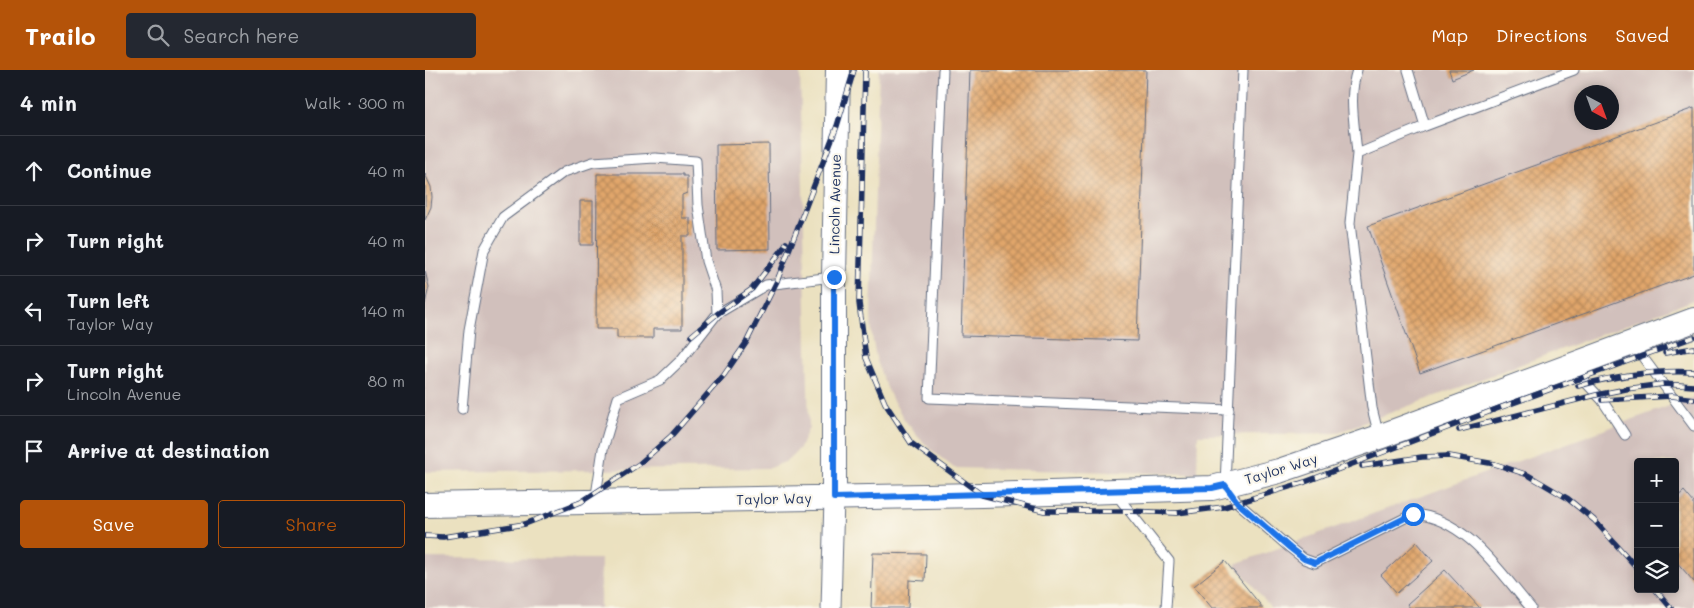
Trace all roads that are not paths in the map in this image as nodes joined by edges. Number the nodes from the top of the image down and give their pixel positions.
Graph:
1 (838, 70) edge
2 (943, 70) edge
3 (1243, 70) edge
4 (1357, 70) edge
5 (1408, 70) edge
6 (1573, 70) edge
7 (1425, 126) junction
8 (1357, 154) junction
9 (834, 277) junction
10 (717, 314) junction
11 (1694, 320) edge
12 (1633, 343) junction
13 (1575, 364) junction
14 (463, 409) dead end
15 (1229, 410) junction
16 (1694, 426) edge
17 (1625, 435) dead end
18 (1379, 437) junction
19 (1225, 485) junction
20 (1113, 491) junction
21 (834, 498) junction
22 (595, 502) junction
23 (425, 505) edge
24 (831, 608) edge
25 (1167, 608) edge
26 (1531, 608) edge

1 - 9 street, Lincoln Avenue
2 - 15 lane
3 - 15 lane
4 - 8 lane
5 - 7 lane
6 - 7 lane
7 - 8 lane
8 - 18 lane
9 - 10 lane
9 - 21 street, Lincoln Avenue
10 - 14 lane
10 - 22 lane
11 - 12 street, Taylor Way
12 - 13 street, Taylor Way
12 - 16 lane
13 - 17 lane
13 - 18 street, Taylor Way
15 - 19 lane
18 - 19 street, Taylor Way
19 - 20 street, Taylor Way
19 - 26 lane
20 - 21 street, Taylor Way
20 - 25 lane
21 - 22 street, Taylor Way
21 - 24 street, Lincoln Avenue
22 - 23 street, Taylor Way

